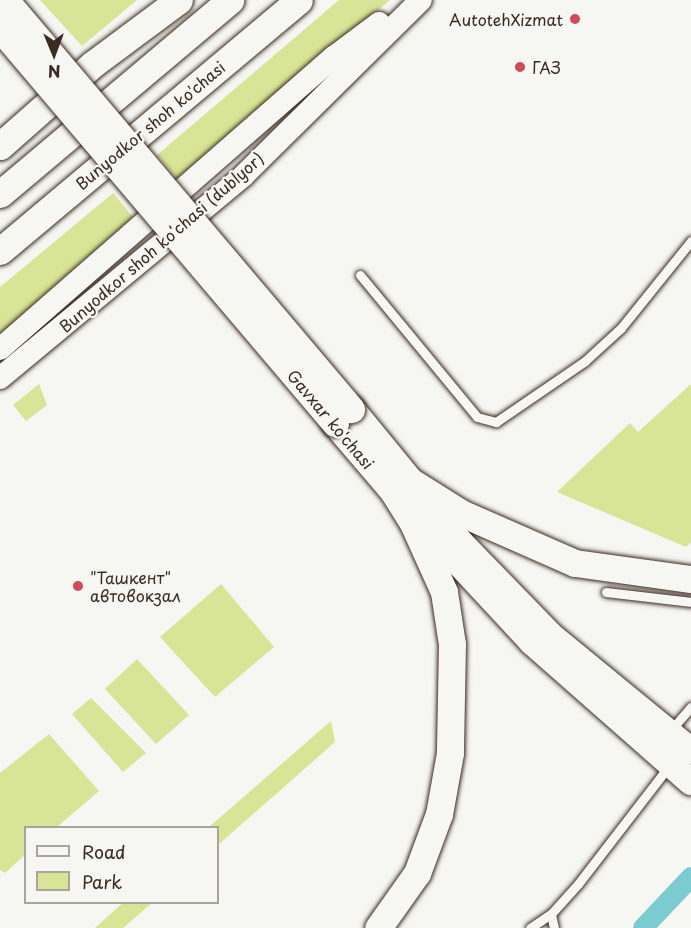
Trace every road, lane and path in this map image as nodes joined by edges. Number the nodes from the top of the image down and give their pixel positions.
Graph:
1 (5, 0) edge
2 (179, 0) edge
3 (230, 0) edge
4 (299, 0) edge
5 (410, 0) edge
6 (421, 0) edge
7 (0, 28) edge
8 (0, 146) edge
9 (0, 194) edge
10 (691, 241) edge
11 (0, 251) edge
12 (360, 275) dead end
13 (0, 349) edge
14 (0, 378) edge
15 (343, 416) junction
16 (402, 486) junction
17 (691, 579) edge
18 (606, 592) dead end
19 (691, 602) edge
20 (691, 706) edge
21 (669, 733) junction
22 (681, 758) edge
23 (691, 782) edge
24 (551, 914) junction
25 (378, 928) edge
26 (530, 928) edge
27 (554, 928) edge

1 - 15 main road, Gavxar ko'chasi, bridge
2 - 8 main road
3 - 9 main road
4 - 11 main road, Bunyodkor shoh ko'chasi
5 - 13 street, Bunyodkor shoh koʻchasi (dublyor)
6 - 14 street, Bunyodkor shoh koʻchasi (dublyor)
7 - 15 main road, Gavxar ko'chasi, bridge
10 - 12 lane
15 - 16 main road, Gavxar ko'chasi
16 - 17 main road
16 - 21 main road, Gavxar ko'chasi
16 - 22 main road, Gavxar ko'chasi
16 - 25 main road
18 - 19 lane
20 - 21 lane
21 - 22 main road, Gavxar ko'chasi
22 - 23 main road, Gavxar ko'chasi
22 - 24 lane
24 - 26 lane
24 - 27 lane

